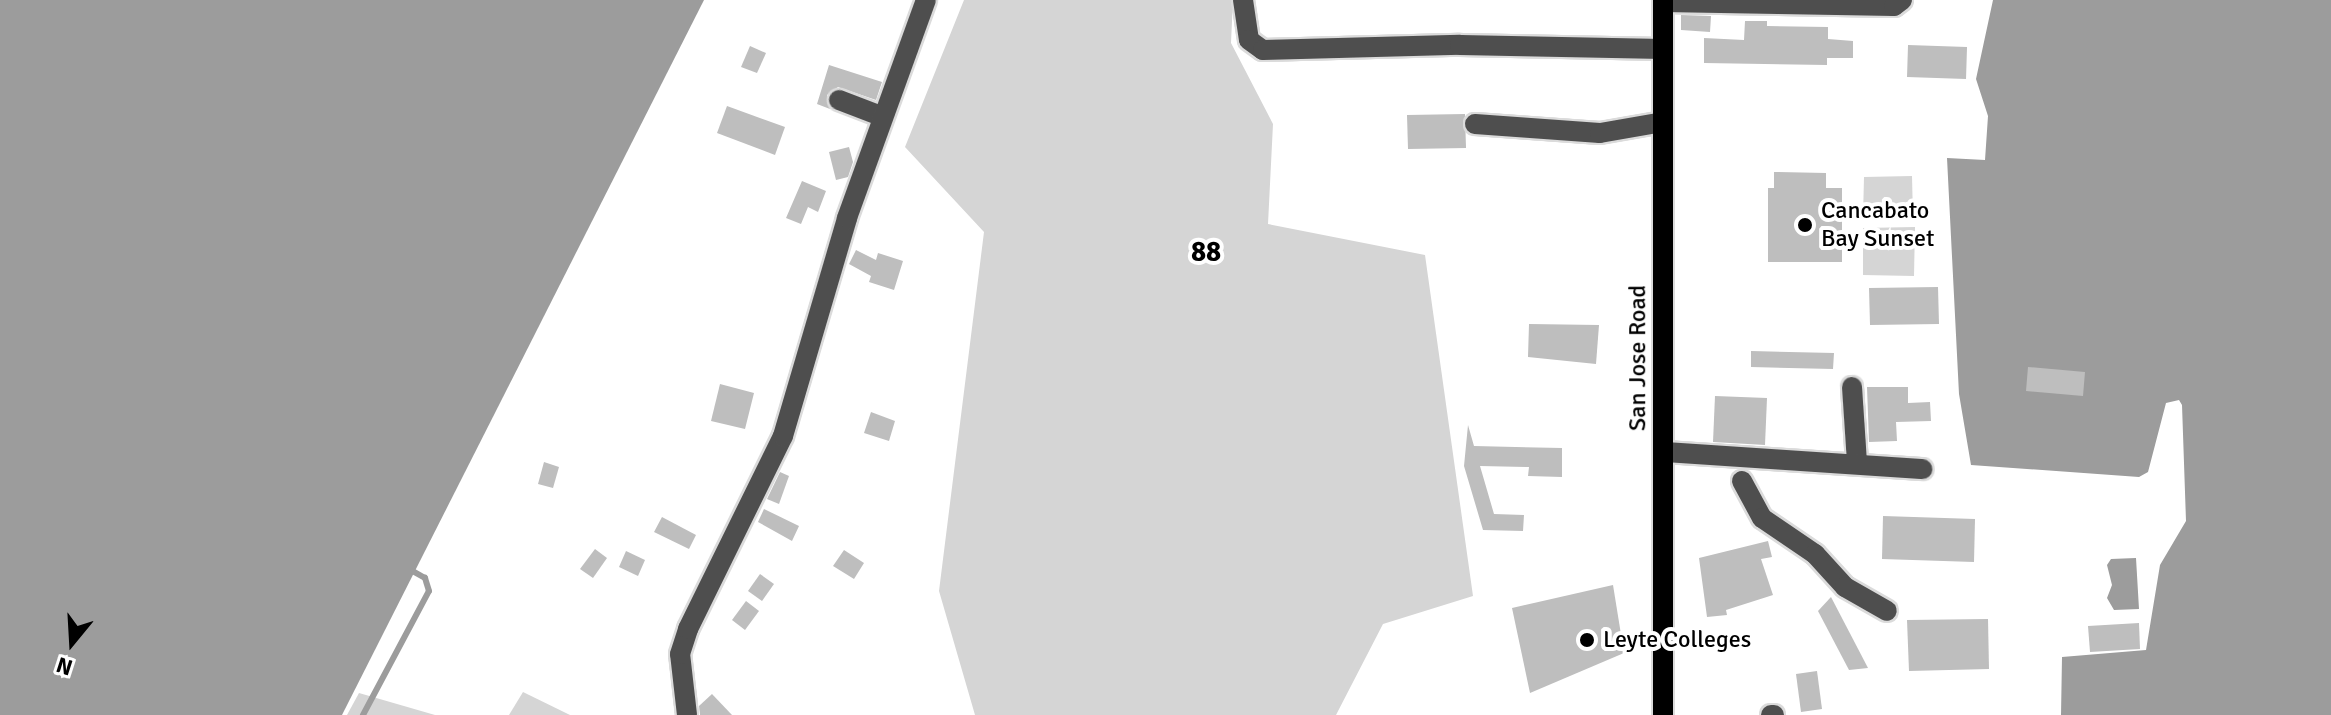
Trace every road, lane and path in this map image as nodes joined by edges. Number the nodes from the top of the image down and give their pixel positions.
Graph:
1 (926, 0) edge
2 (1243, 0) edge
3 (1902, 0) edge
4 (1663, 1) edge
5 (1663, 49) junction
6 (839, 100) dead end
7 (881, 116) junction
8 (1663, 122) junction
9 (1475, 124) dead end
10 (1852, 387) dead end
11 (1664, 452) junction
12 (1857, 463) junction
13 (1922, 469) dead end
14 (1742, 481) dead end
15 (1887, 611) dead end
16 (687, 715) edge
17 (1663, 715) edge

1 - 7 street
2 - 5 street
3 - 4 street
4 - 5 main road, San Jose Road
5 - 8 main road, San Jose Road
6 - 7 street
7 - 16 street
8 - 9 street
8 - 11 main road, San Jose Road
10 - 12 street
11 - 12 street
11 - 17 main road, San Jose Road
12 - 13 street
14 - 15 street

